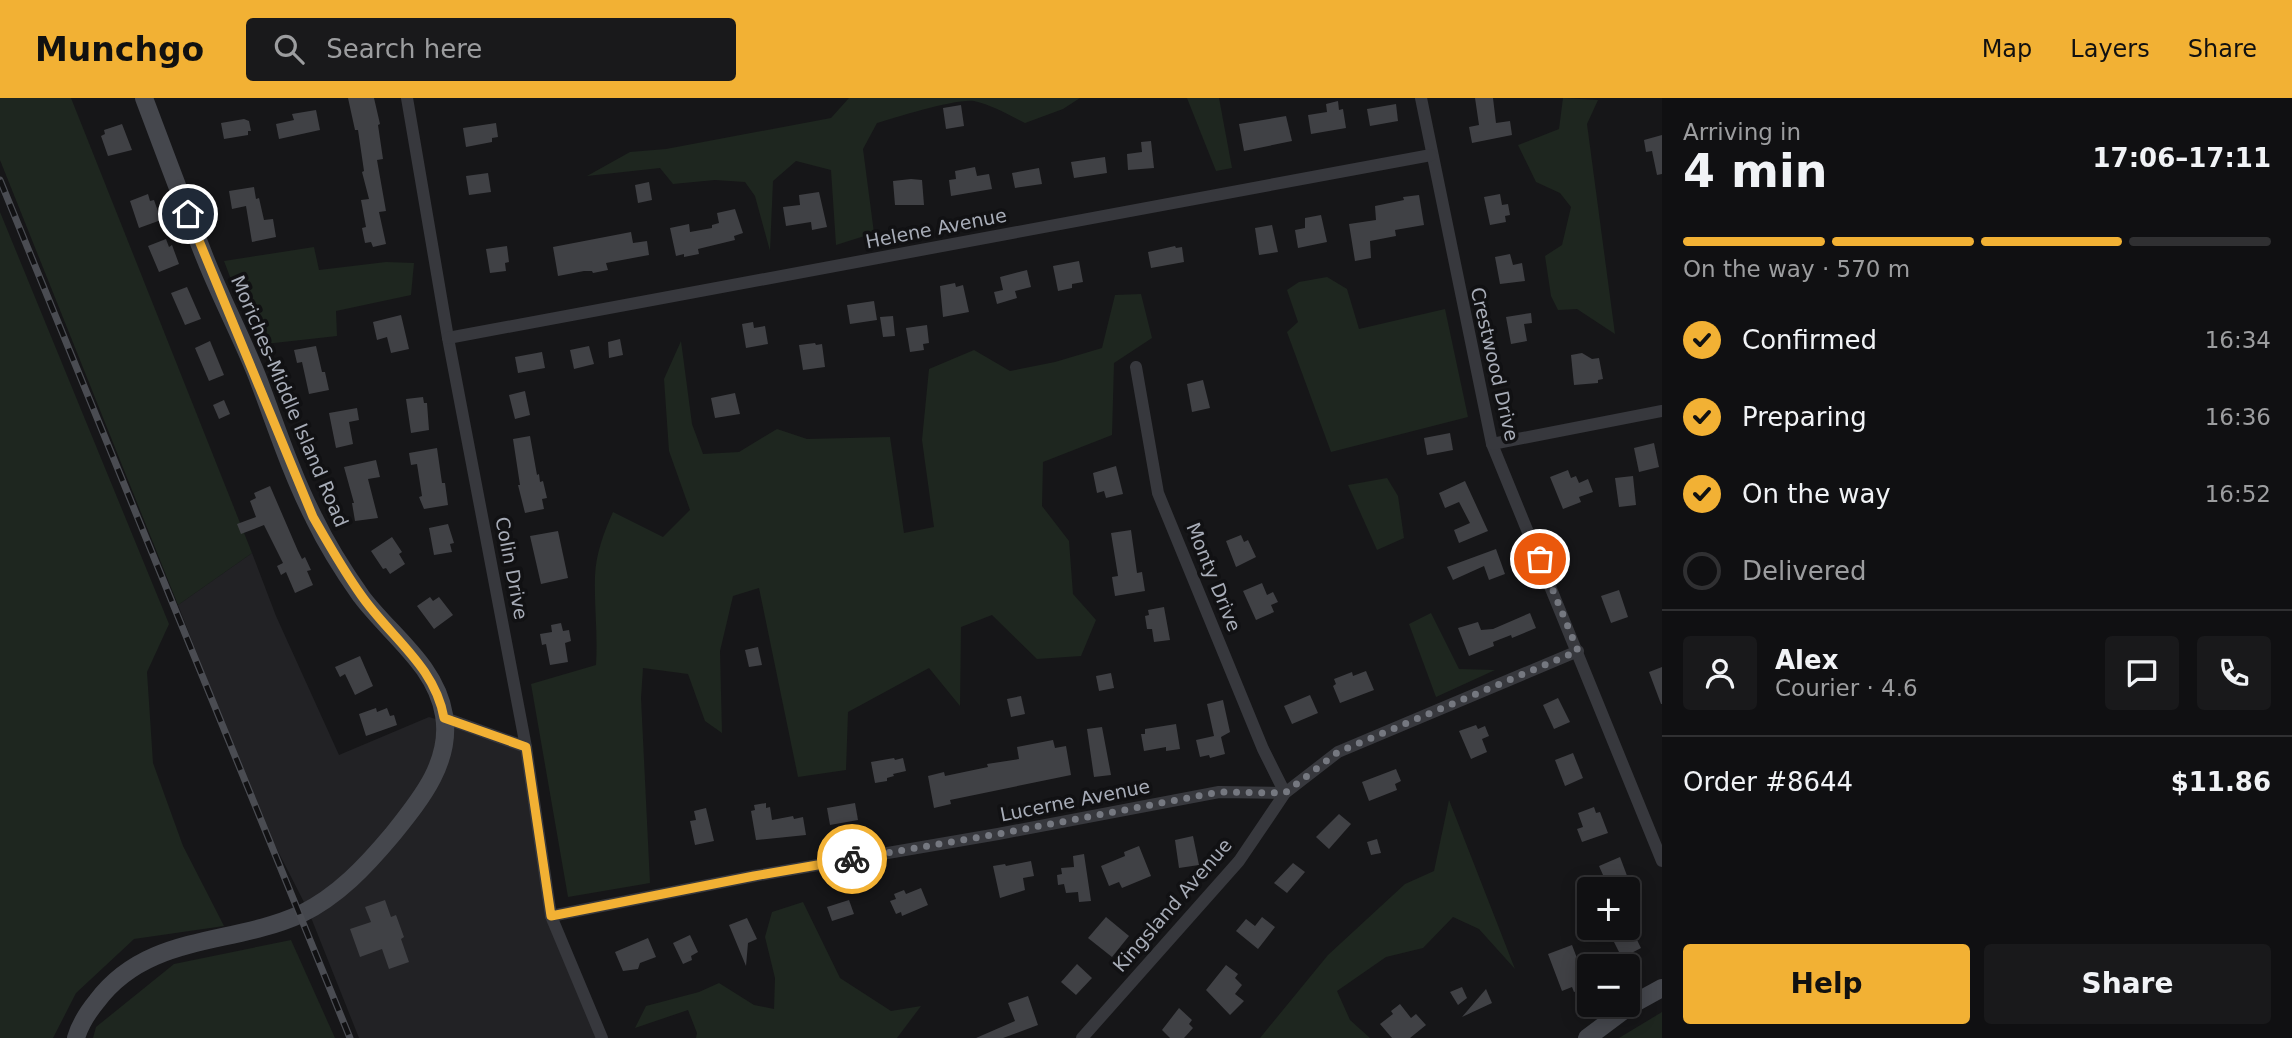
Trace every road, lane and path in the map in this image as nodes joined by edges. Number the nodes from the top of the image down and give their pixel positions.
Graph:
1 (144, 98) edge
2 (407, 98) edge
3 (1421, 98) edge
4 (1431, 155) junction
5 (448, 338) junction
6 (1136, 366) dead end
7 (1662, 411) edge
8 (1492, 444) junction
9 (1578, 651) junction
10 (444, 718) junction
11 (526, 747) junction
12 (1285, 793) junction
13 (1662, 861) edge
14 (551, 916) junction
15 (1662, 988) edge
16 (76, 1038) edge
17 (602, 1038) edge
18 (1082, 1038) edge
19 (1587, 1038) edge

1 - 10 main road, Moriches-Middle Island Road
2 - 5 street, Colin Drive
3 - 4 street, Crestwood Drive
4 - 5 street, Helene Avenue
4 - 8 street, Crestwood Drive
5 - 11 street, Colin Drive
6 - 12 street, Monty Drive
7 - 8 street
8 - 9 street, Crestwood Drive
9 - 12 street
9 - 13 street, Crestwood Drive
10 - 11 street
10 - 16 main road, Moriches-Middle Island Road
11 - 14 street, Colin Drive
12 - 14 street, Lucerne Avenue
12 - 18 street, Kingsland Avenue
14 - 17 street, Colin Drive
15 - 19 main road

